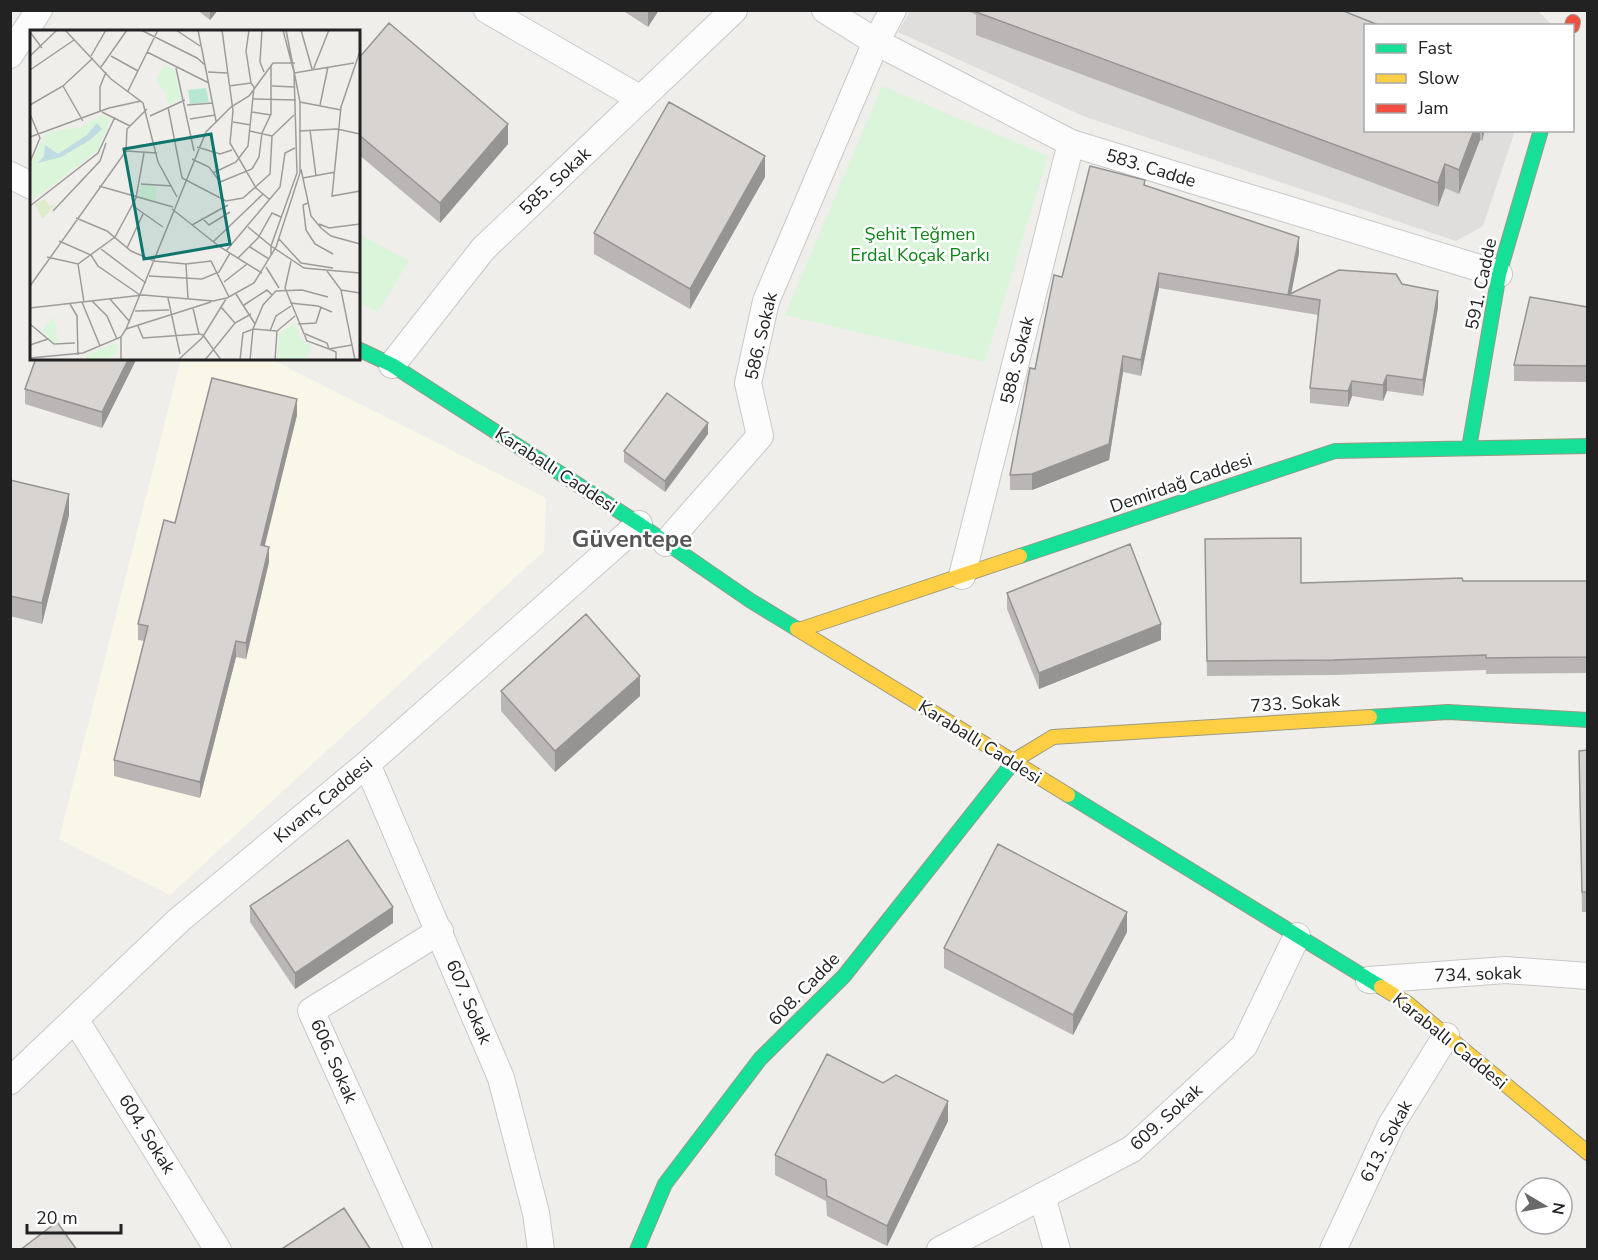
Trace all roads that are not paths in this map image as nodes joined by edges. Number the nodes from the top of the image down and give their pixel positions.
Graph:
1 (39, 10) edge
2 (487, 10) edge
3 (734, 10) edge
4 (825, 10) edge
5 (893, 10) edge
6 (876, 42) junction
7 (10, 55) edge
8 (641, 99) junction
9 (1540, 132) edge
10 (1071, 143) junction
11 (10, 175) edge
12 (30, 185) edge
13 (1499, 274) junction
14 (360, 350) edge
15 (392, 365) junction
16 (1587, 446) edge
17 (1469, 448) junction
18 (639, 524) junction
19 (666, 543) junction
20 (962, 576) junction
21 (799, 630) junction
22 (1587, 720) edge
23 (1012, 762) junction
24 (367, 764) junction
25 (440, 931) junction
26 (1297, 936) junction
27 (1587, 976) edge
28 (1369, 980) junction
29 (75, 1019) junction
30 (1446, 1036) junction
31 (10, 1081) edge
32 (1587, 1153) edge
33 (1042, 1196) junction
34 (218, 1250) edge
35 (419, 1250) edge
36 (541, 1250) edge
37 (637, 1250) edge
38 (940, 1250) edge
39 (1057, 1250) edge
40 (1333, 1250) edge

1 - 7 street
2 - 8 street
3 - 8 street, 585. Sokak
4 - 6 street, 583. Cadde
5 - 6 street
6 - 10 street, 583. Cadde
6 - 19 street, 586. Sokak
8 - 15 street, 585. Sokak
9 - 13 street, 591. Cadde
10 - 13 street, 583. Cadde
10 - 20 street, 588. Sokak
11 - 12 street
13 - 17 street, 591. Cadde
14 - 15 street, Karaballı Caddesi
15 - 18 street, Karaballı Caddesi
16 - 17 street, Demirdağ Caddesi
17 - 20 street, Demirdağ Caddesi
18 - 19 street, Karaballı Caddesi
18 - 24 street, Kıvanç Caddesi
19 - 21 street, Karaballı Caddesi
20 - 21 street, Demirdağ Caddesi
21 - 23 street, Karaballı Caddesi
22 - 23 street, 733. Sokak
23 - 26 street, Karaballı Caddesi
23 - 37 street, 608. Cadde
24 - 25 street, 607. Sokak
24 - 29 street, Kıvanç Caddesi
25 - 35 street, 606. Sokak
25 - 36 street, 607. Sokak
26 - 28 street, Karaballı Caddesi
26 - 33 street, 609. Sokak
27 - 28 street, 734. sokak
28 - 30 street, Karaballı Caddesi
29 - 31 street, Kıvanç Caddesi
29 - 34 street, 604. Sokak
30 - 32 street, Karaballı Caddesi
30 - 40 street, 613. Sokak
33 - 38 street, 609. Sokak
33 - 39 street

